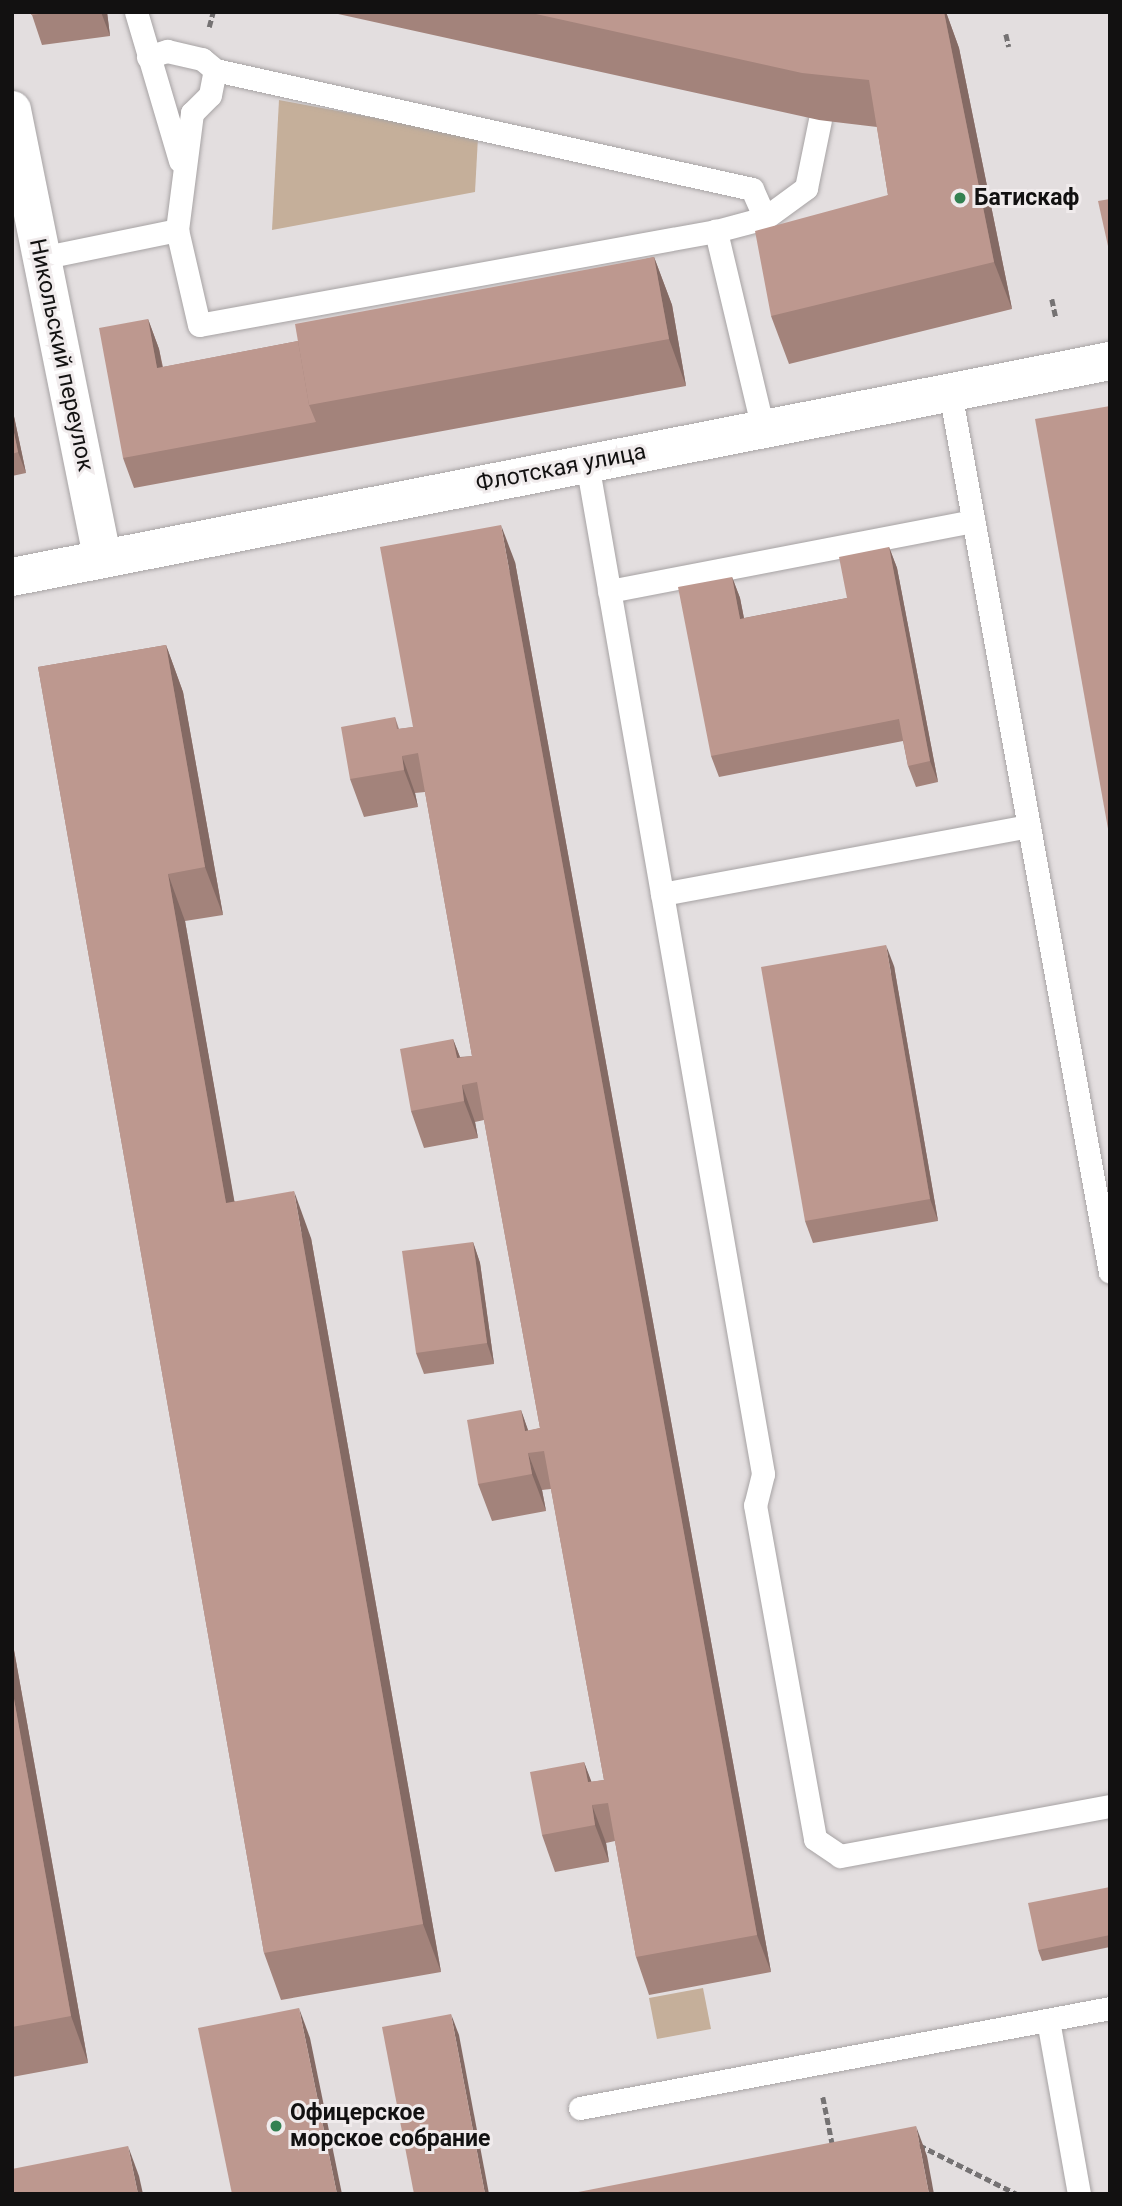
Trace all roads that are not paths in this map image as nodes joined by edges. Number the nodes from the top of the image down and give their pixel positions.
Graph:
1 (136, 12) edge
2 (148, 57) junction
3 (215, 70) junction
4 (12, 110) edge
5 (820, 120) edge
6 (181, 164) junction
7 (765, 218) junction
8 (177, 230) junction
9 (716, 230) junction
10 (27, 260) edge
11 (1110, 361) edge
12 (950, 392) junction
13 (763, 429) junction
14 (587, 463) junction
15 (973, 521) junction
16 (103, 558) junction
17 (12, 577) edge
18 (609, 591) junction
19 (1028, 826) junction
20 (662, 894) junction
21 (1110, 1272) edge
22 (1110, 1806) edge
23 (1110, 2008) edge
24 (1048, 2020) junction
25 (580, 2108) dead end
26 (1079, 2194) edge

1 - 2 lane
2 - 3 lane
2 - 6 lane
3 - 6 lane
3 - 7 lane
4 - 10 street, Никольский переулок
5 - 7 lane
6 - 8 lane
7 - 9 lane
8 - 9 lane
8 - 10 lane
9 - 13 lane
10 - 16 street, Никольский переулок
11 - 12 street, Флотская улица
12 - 13 street, Флотская улица
12 - 15 lane
13 - 14 street, Флотская улица
14 - 16 street, Флотская улица
14 - 18 lane
15 - 18 lane
15 - 19 lane
16 - 17 street, Флотская улица
18 - 20 lane
19 - 20 lane
19 - 21 lane
20 - 22 lane
23 - 24 lane
24 - 25 lane
24 - 26 lane

